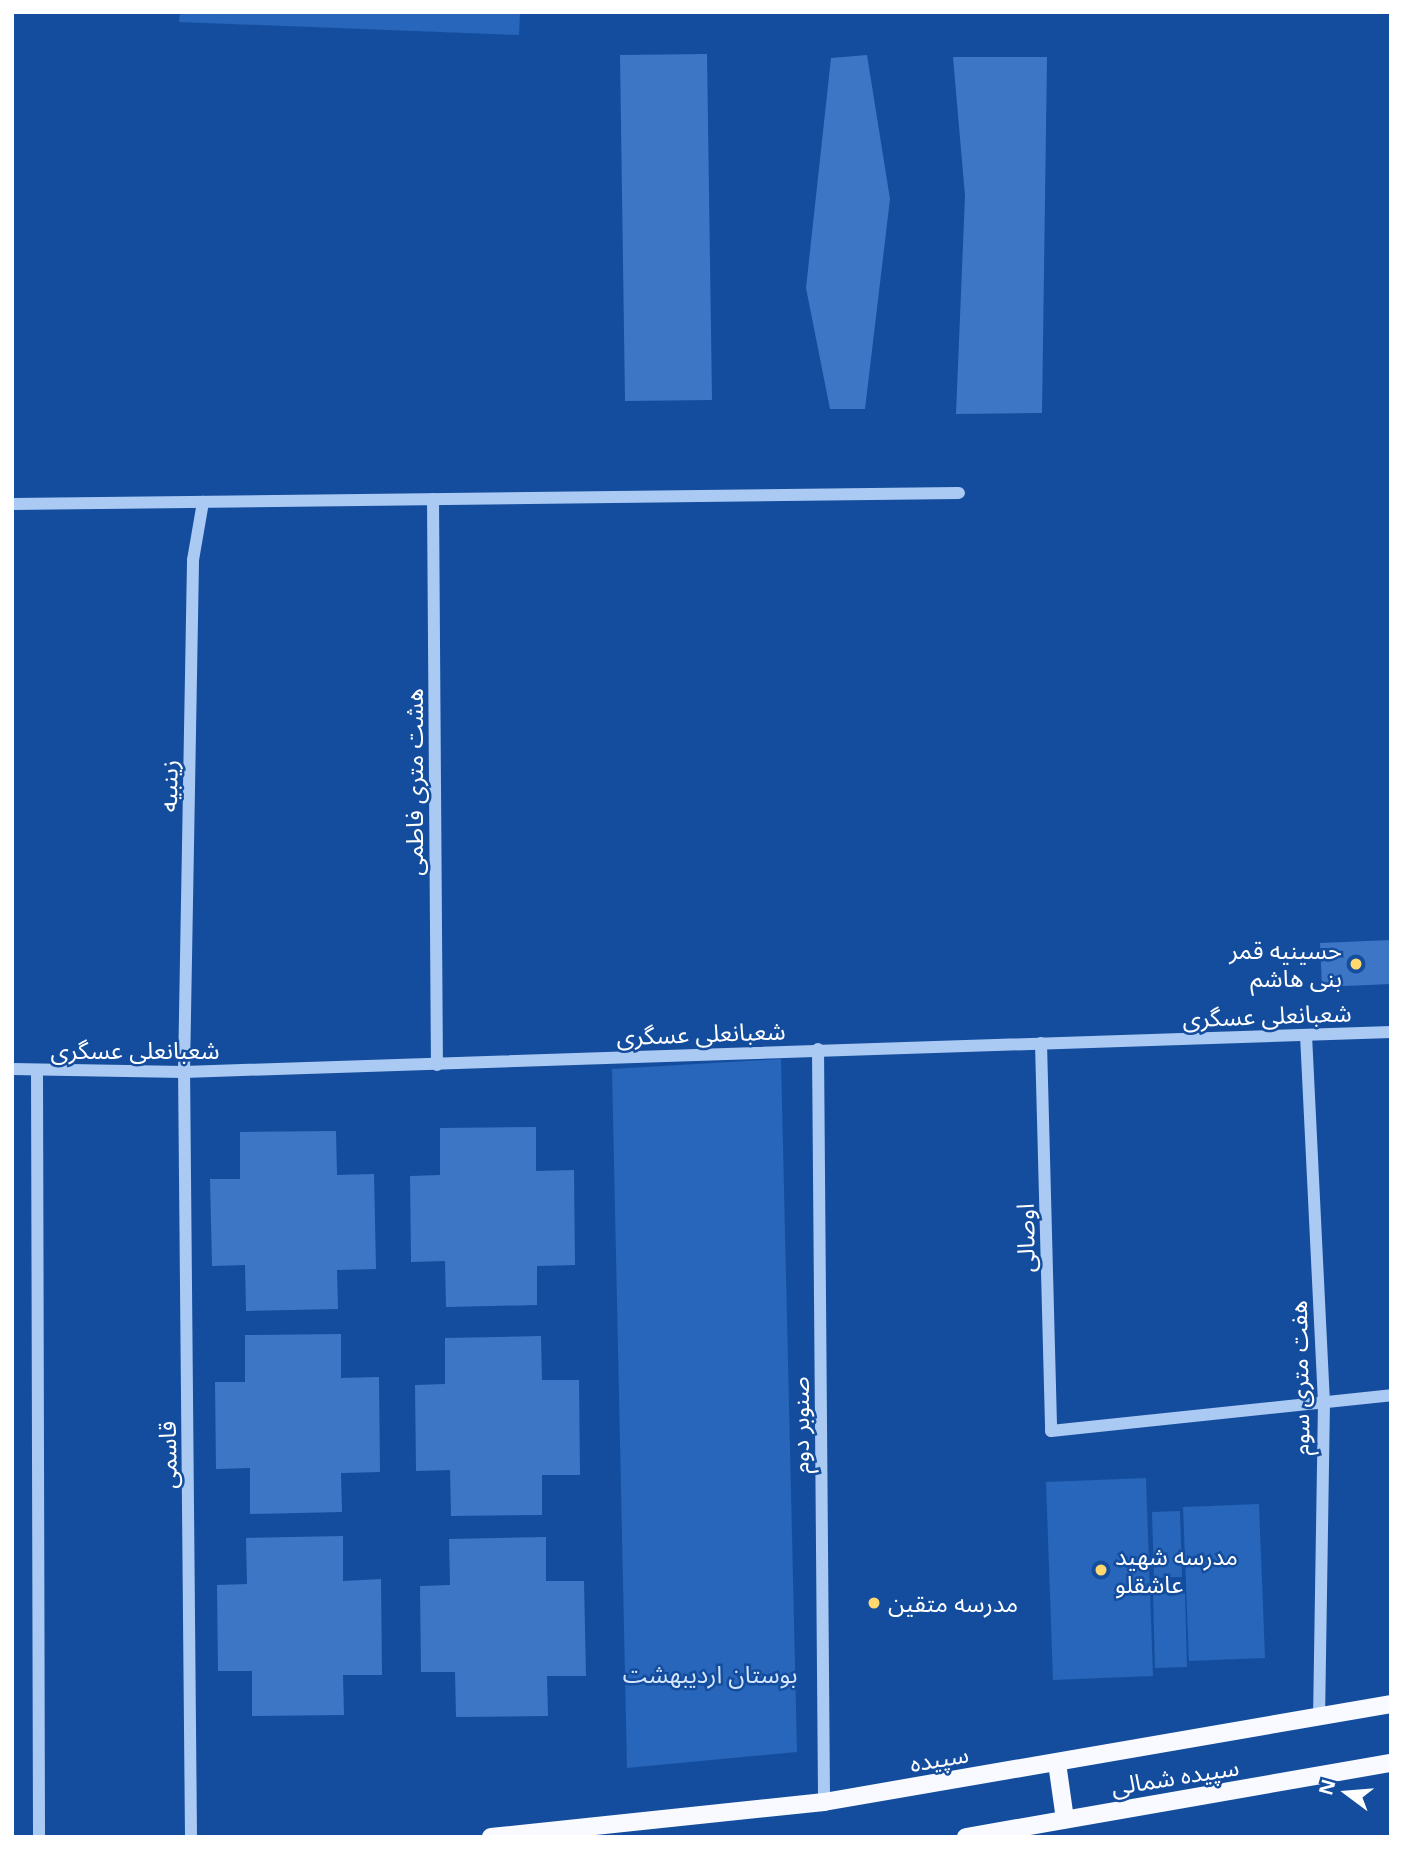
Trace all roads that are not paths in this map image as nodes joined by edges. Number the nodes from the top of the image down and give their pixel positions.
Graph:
1 (959, 493) dead end
2 (433, 499) junction
3 (203, 502) junction
4 (12, 504) edge
5 (1391, 1032) edge
6 (1306, 1035) junction
7 (1041, 1043) junction
8 (818, 1049) junction
9 (437, 1065) junction
10 (12, 1069) edge
11 (37, 1070) junction
12 (184, 1072) junction
13 (1391, 1395) edge
14 (1324, 1402) junction
15 (1391, 1704) edge
16 (1319, 1719) junction
17 (1058, 1763) junction
18 (1391, 1763) edge
19 (824, 1802) junction
20 (1065, 1819) junction
21 (39, 1837) edge
22 (191, 1837) edge
23 (491, 1837) edge
24 (966, 1837) edge

1 - 2 street
2 - 3 street
2 - 9 street, هشت متری فاطمی
3 - 4 street
3 - 12 street, زینبیه
5 - 6 street, شعبانعلی عسگری
6 - 7 street, شعبانعلی عسگری
6 - 14 street, هفت متری سوم
7 - 8 street, شعبانعلی عسگری
7 - 14 street, اوصالی
8 - 9 street, شعبانعلی عسگری
8 - 19 street, صنوبر دوم
9 - 12 street, شعبانعلی عسگری
10 - 11 street, شعبانعلی عسگری
11 - 12 street, شعبانعلی عسگری
11 - 21 street
12 - 22 street, قاسمی
13 - 14 street
14 - 16 street, هفت متری سوم
15 - 16 main road, سپیده
16 - 17 main road, سپیده
17 - 19 main road, سپیده
17 - 20 main road
18 - 20 main road, سپیده شمالی
19 - 23 main road, سپیده
20 - 24 main road, سپیده شمالی

